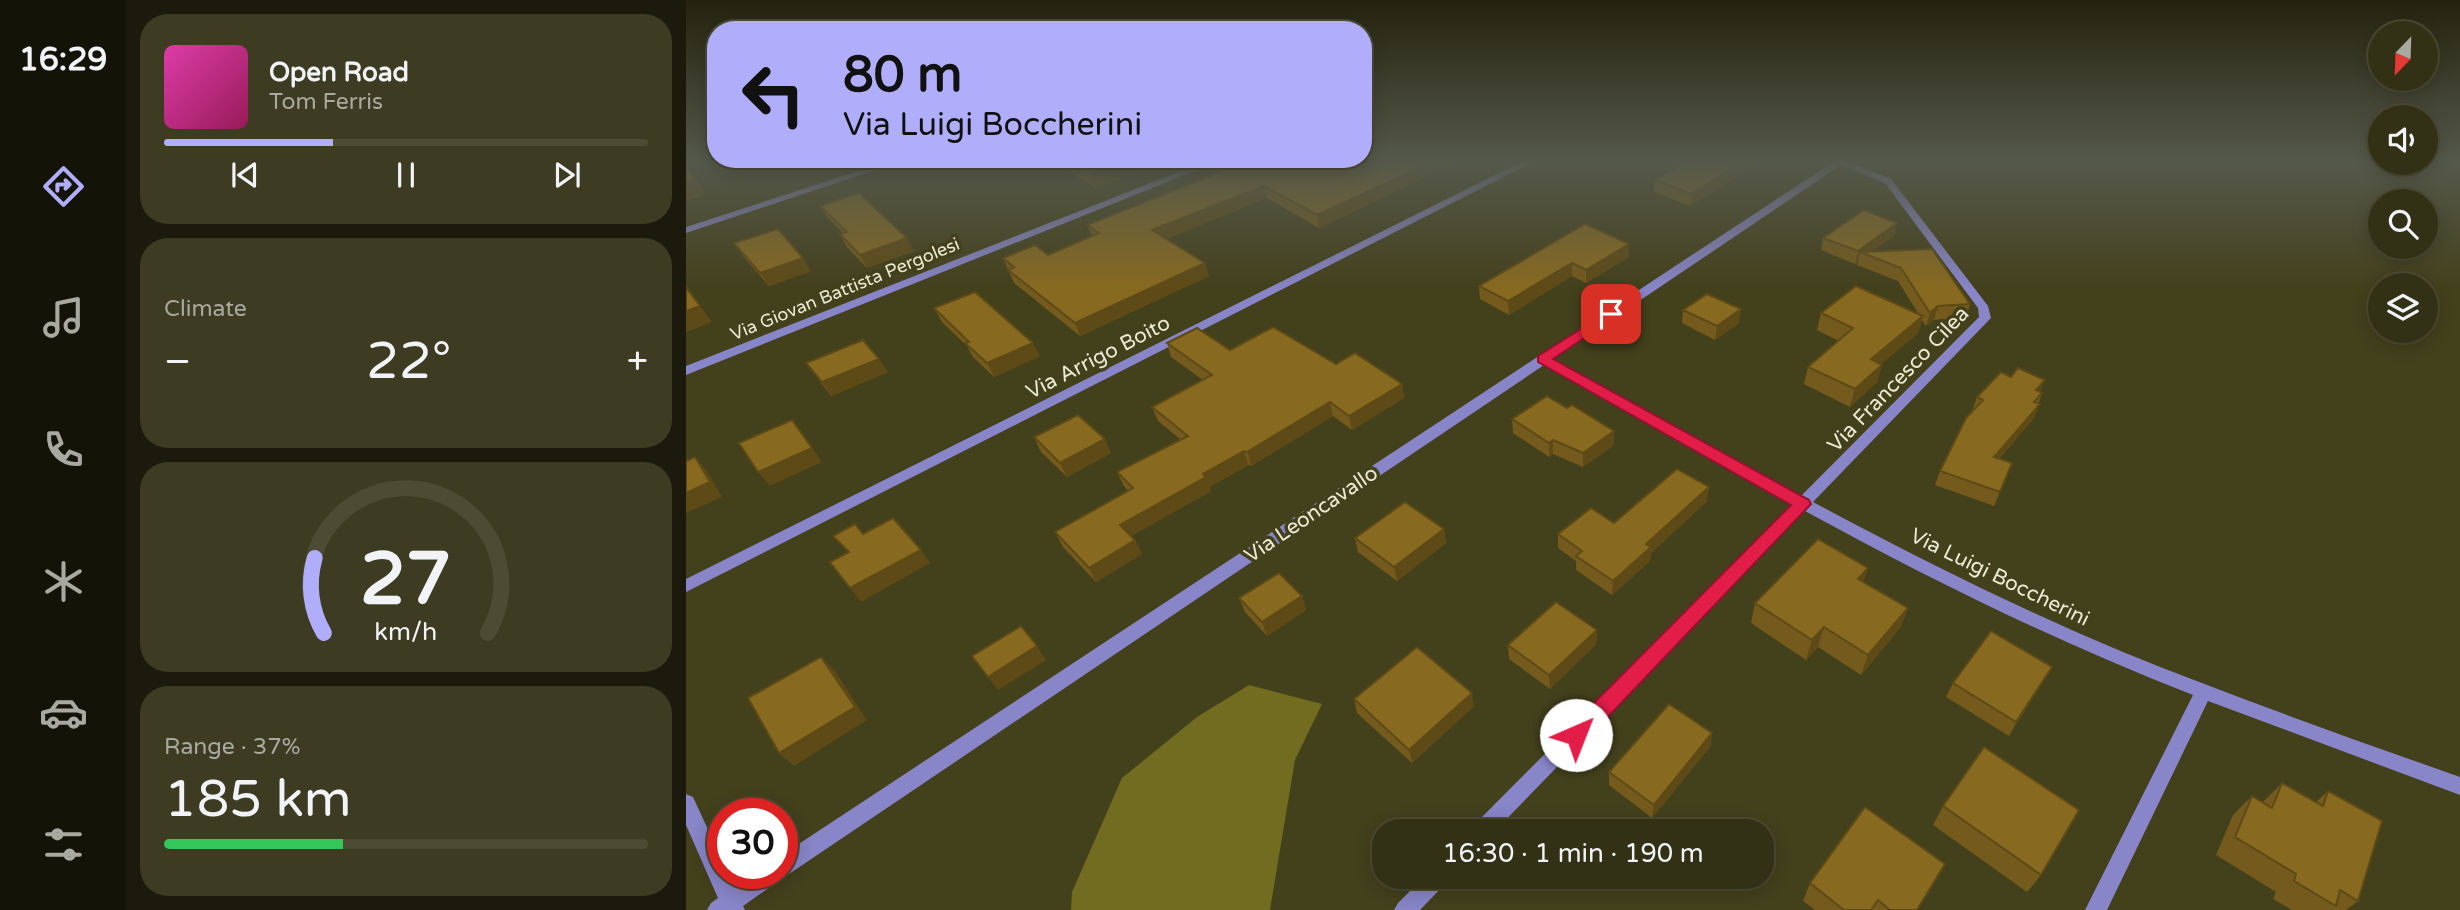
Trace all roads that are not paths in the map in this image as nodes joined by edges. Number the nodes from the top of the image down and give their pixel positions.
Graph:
1 (764, 204) edge
2 (1105, 204) edge
3 (1444, 204) edge
4 (1776, 204) edge
5 (1906, 204) edge
6 (686, 230) edge
7 (1543, 359) junction
8 (686, 371) edge
9 (1803, 504) junction
10 (686, 586) edge
11 (2203, 692) junction
12 (2460, 786) edge
13 (686, 803) edge
14 (1494, 819) edge
15 (798, 856) edge
16 (752, 889) edge
17 (1426, 889) edge
18 (728, 907) edge
19 (1405, 910) edge
20 (2096, 910) edge

1 - 6 street
2 - 8 street, Via Giovan Battista Pergolesi
3 - 10 street, Via Arrigo Boito
4 - 7 street, Via Leoncavallo
5 - 9 street, Via Francesco Cilea
7 - 9 street, Via Luigi Boccherini
7 - 15 street, Via Leoncavallo
9 - 11 street, Via Luigi Boccherini
9 - 14 street
11 - 12 street, Via Luigi Boccherini
11 - 20 street
13 - 18 street
16 - 18 street
17 - 19 street

